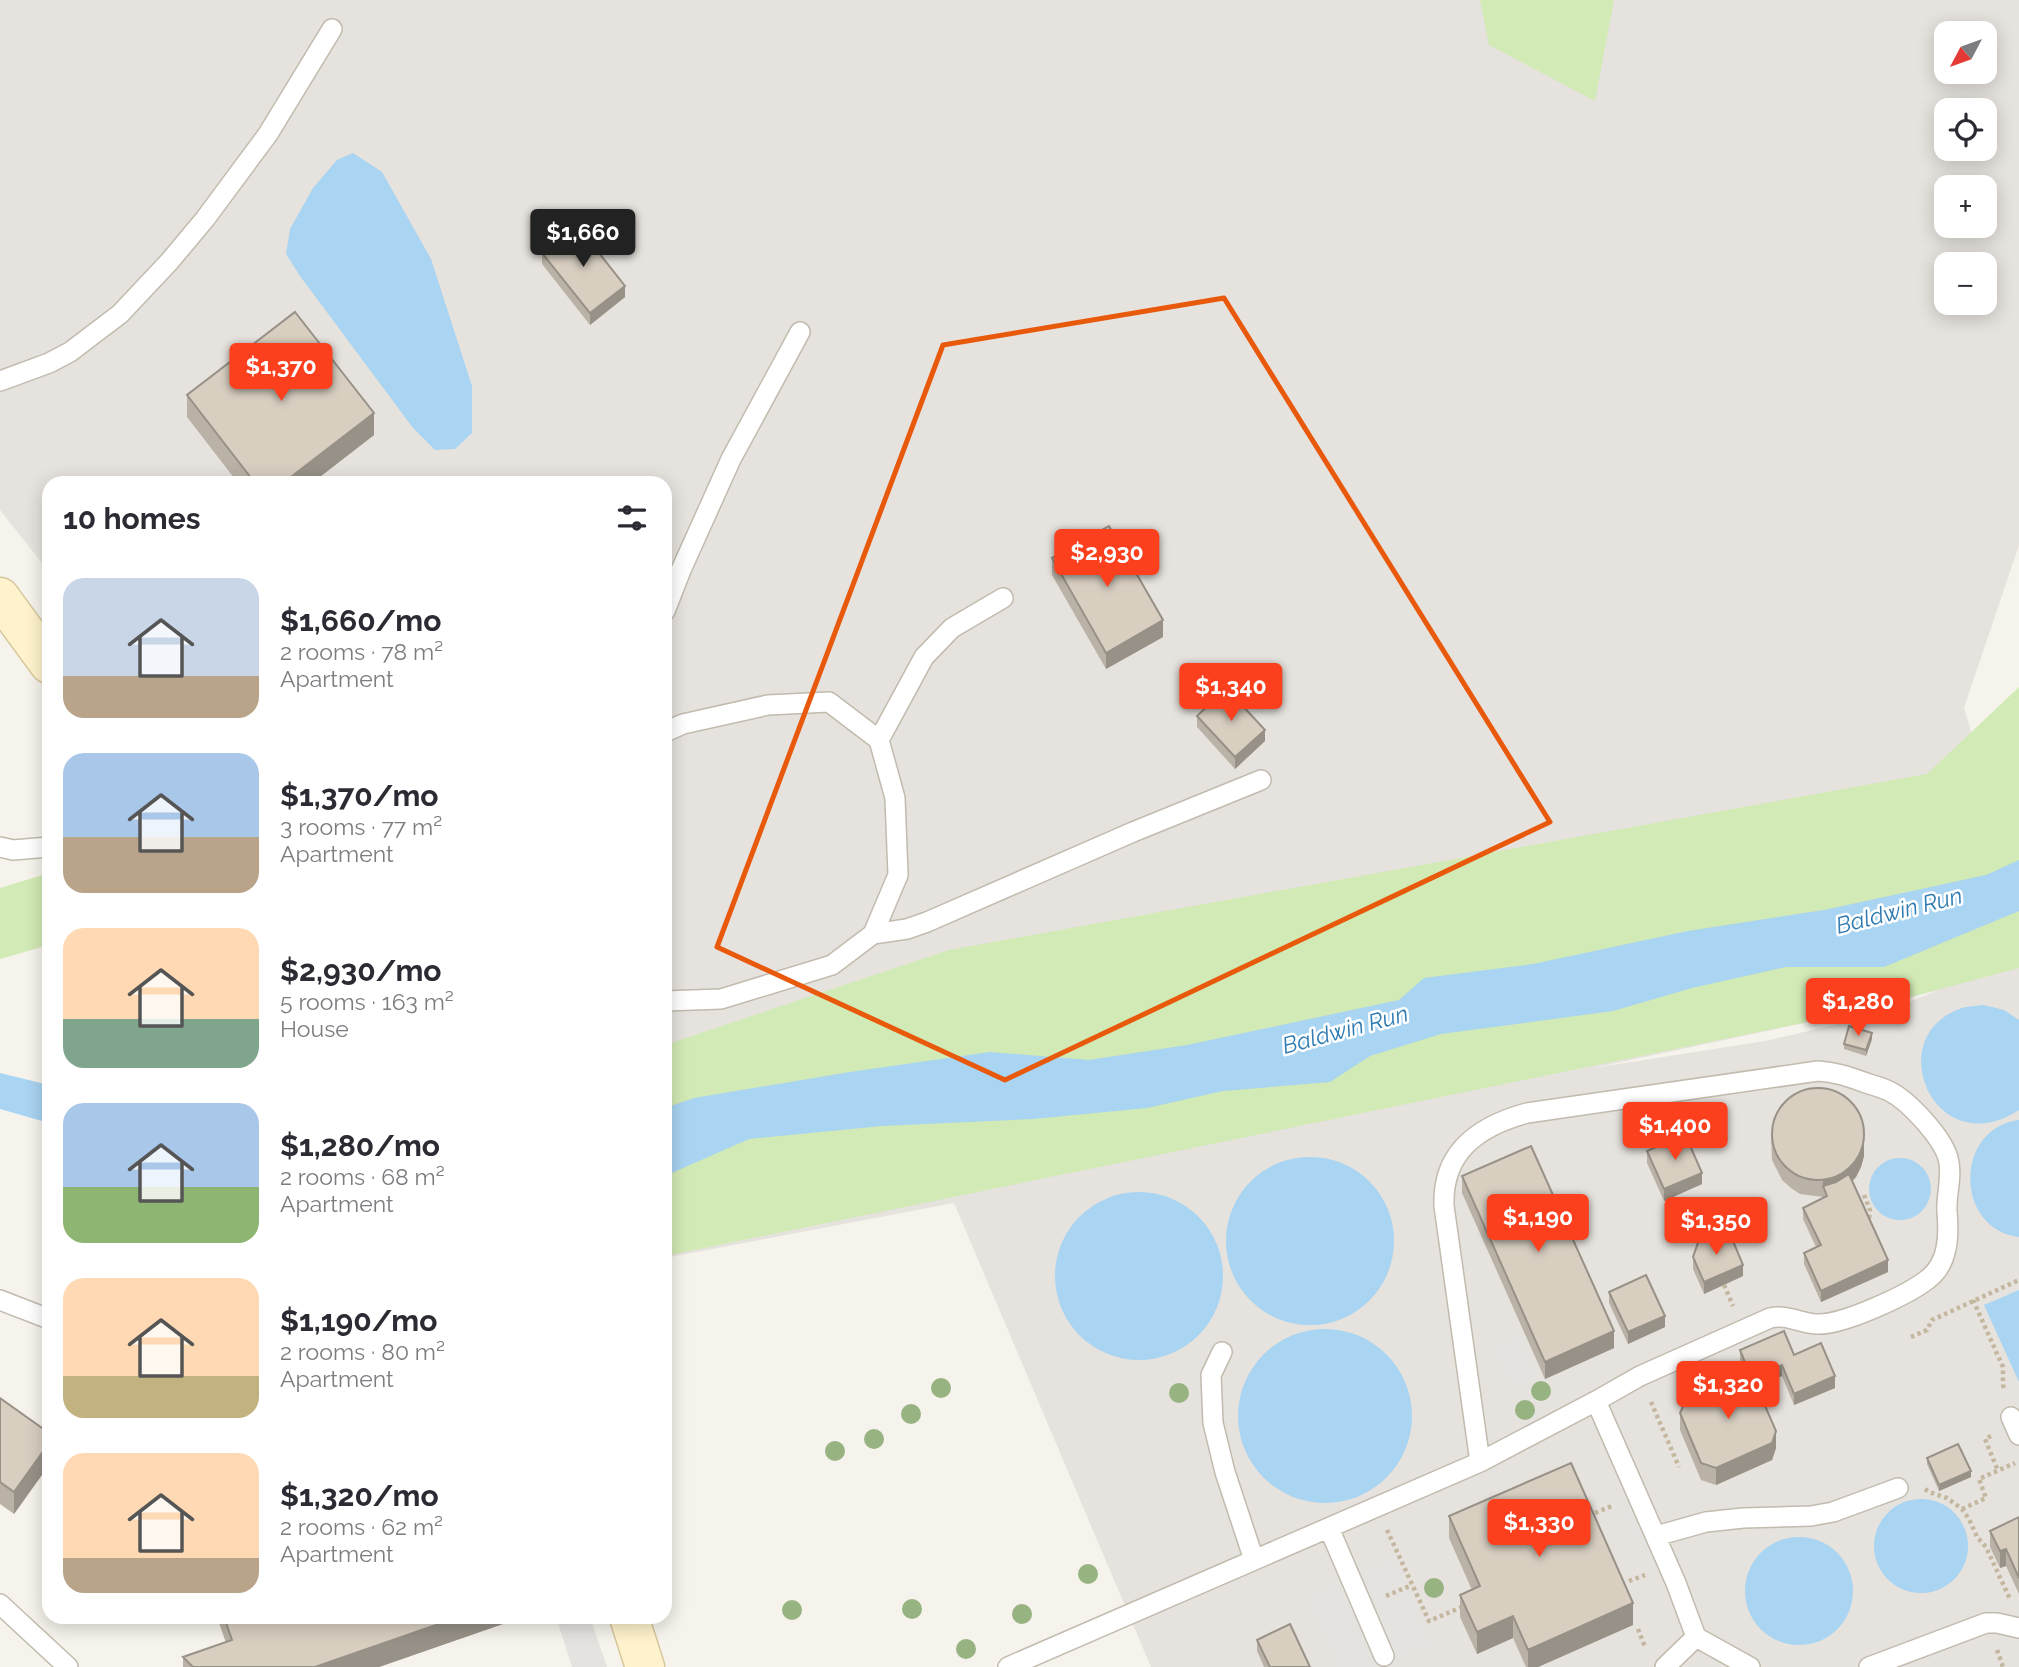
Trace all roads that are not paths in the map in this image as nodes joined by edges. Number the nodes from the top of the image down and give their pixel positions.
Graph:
1 (332, 29) dead end
2 (800, 332) dead end
3 (0, 381) edge
4 (672, 595) edge
5 (0, 597) edge
6 (1003, 598) dead end
7 (42, 654) edge
8 (672, 729) edge
9 (879, 740) junction
10 (1261, 780) dead end
11 (0, 847) edge
12 (42, 848) edge
13 (873, 934) junction
14 (672, 1002) edge
15 (0, 1300) edge
16 (42, 1316) edge
17 (1222, 1352) dead end
18 (1596, 1401) junction
19 (1480, 1462) junction
20 (1898, 1488) road end
21 (1329, 1528) junction
22 (1656, 1536) junction
23 (1254, 1560) junction
24 (0, 1604) edge
25 (631, 1624) edge
26 (2019, 1628) edge
27 (1696, 1637) junction
28 (1384, 1656) dead end
29 (68, 1667) edge
30 (645, 1667) edge
31 (1008, 1667) edge
32 (1665, 1667) edge
33 (1750, 1667) edge
34 (1870, 1667) edge

1 - 3 lane
2 - 4 lane
5 - 7 street
6 - 9 lane
8 - 9 lane
9 - 13 lane
10 - 13 lane
11 - 12 lane
13 - 14 lane
15 - 16 lane
17 - 23 lane
18 - 19 lane
18 - 19 lane
18 - 22 lane
19 - 21 lane
20 - 22 lane
21 - 23 lane
21 - 28 lane
22 - 27 lane
23 - 31 lane
24 - 29 lane
25 - 30 street
26 - 34 lane
27 - 32 lane
27 - 33 lane

